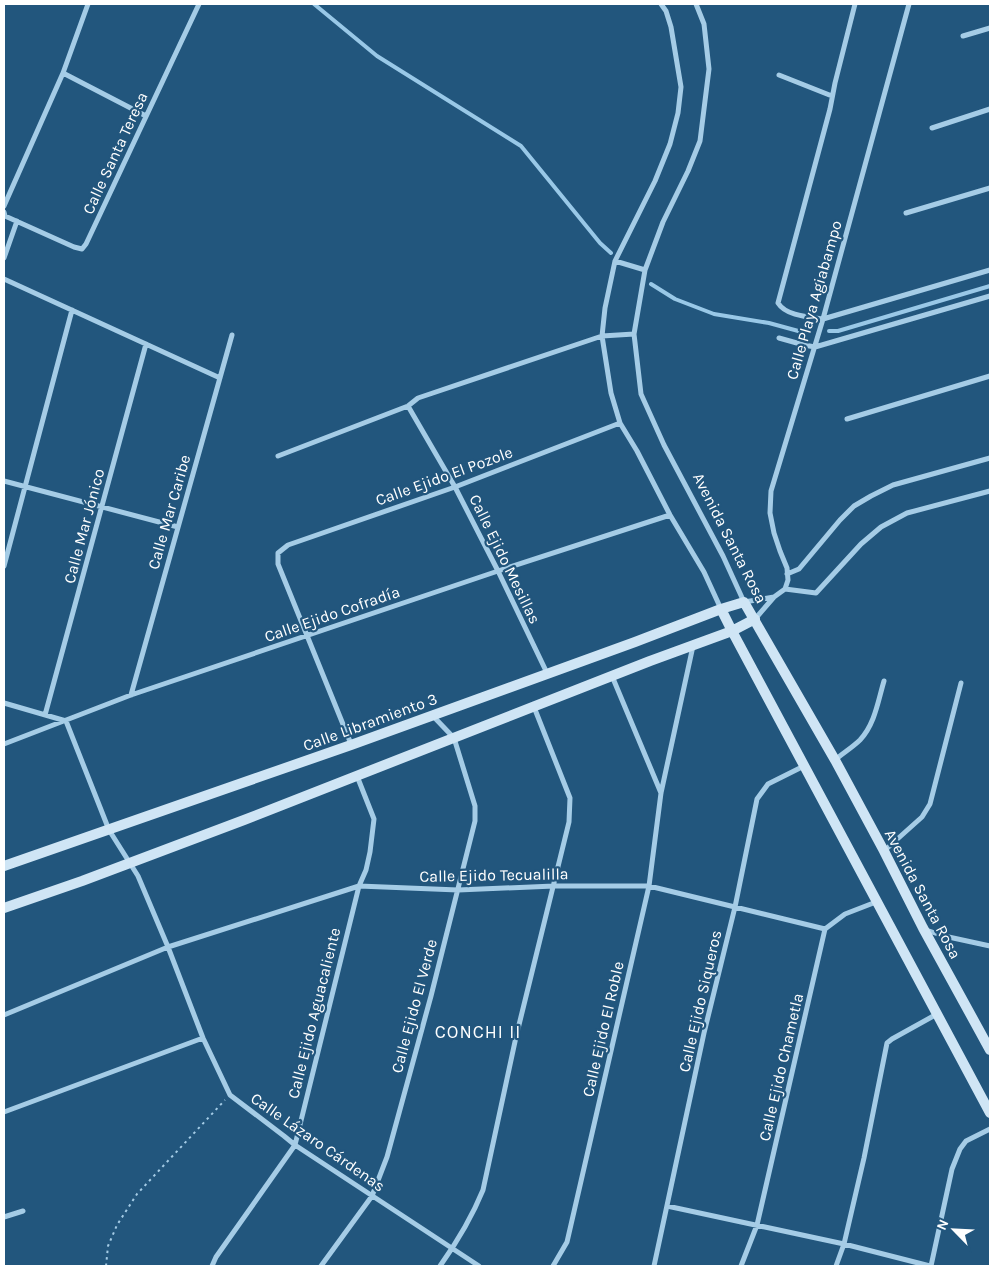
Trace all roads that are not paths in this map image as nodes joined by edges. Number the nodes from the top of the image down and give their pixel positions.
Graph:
1 (88, 4) edge
2 (199, 4) edge
3 (661, 4) edge
4 (696, 4) edge
5 (855, 4) edge
6 (909, 4) edge
7 (990, 28) edge
8 (963, 36) dead end
9 (63, 73) junction
10 (779, 76) dead end
11 (832, 96) junction
12 (990, 109) edge
13 (146, 116) junction
14 (932, 128) dead end
15 (990, 188) edge
16 (4, 206) edge
17 (4, 212) edge
18 (906, 213) dead end
19 (17, 221) junction
20 (4, 258) edge
21 (614, 261) junction
22 (645, 270) junction
23 (990, 270) edge
24 (4, 279) edge
25 (990, 296) edge
26 (72, 310) junction
27 (823, 319) junction
28 (634, 334) junction
29 (232, 336) dead end
30 (602, 336) junction
31 (779, 338) dead end
32 (146, 344) junction
33 (815, 347) junction
34 (990, 376) edge
35 (220, 378) junction
36 (408, 406) junction
37 (846, 419) dead end
38 (620, 423) junction
39 (278, 456) dead end
40 (990, 458) edge
41 (4, 481) edge
42 (25, 486) junction
43 (455, 487) junction
44 (990, 491) edge
45 (102, 507) junction
46 (670, 514) junction
47 (178, 527) junction
48 (4, 566) edge
49 (498, 571) junction
50 (788, 574) junction
51 (785, 589) junction
52 (774, 597) junction
53 (744, 602) junction
54 (721, 609) junction
55 (755, 619) junction
56 (732, 631) junction
57 (307, 635) junction
58 (693, 645) junction
59 (547, 673) junction
60 (612, 676) junction
61 (884, 681) dead end
62 (961, 683) dead end
63 (130, 695) junction
64 (4, 703) edge
65 (534, 706) junction
66 (45, 715) junction
67 (432, 716) junction
68 (66, 721) junction
69 (454, 738) junction
70 (4, 744) edge
71 (351, 745) junction
72 (835, 760) junction
73 (804, 766) junction
74 (357, 776) junction
75 (661, 793) junction
76 (109, 830) junction
77 (884, 851) junction
78 (129, 862) junction
79 (4, 866) edge
80 (359, 886) junction
81 (554, 886) junction
82 (649, 886) junction
83 (458, 890) junction
84 (877, 902) junction
85 (736, 907) junction
86 (4, 908) edge
87 (923, 928) junction
88 (825, 929) junction
89 (990, 946) edge
90 (168, 947) junction
91 (937, 1014) junction
92 (4, 1015) edge
93 (202, 1038) junction
94 (990, 1050) edge
95 (4, 1112) edge
96 (990, 1113) edge
97 (990, 1129) edge
98 (295, 1145) junction
99 (372, 1196) junction
100 (667, 1206) junction
101 (23, 1211) dead end
102 (4, 1217) edge
103 (757, 1225) junction
104 (844, 1244) junction
105 (452, 1249) junction
106 (212, 1266) edge
107 (322, 1266) edge
108 (440, 1266) edge
109 (479, 1266) edge
110 (553, 1266) edge
111 (654, 1266) edge
112 (740, 1266) edge
113 (836, 1266) edge
114 (931, 1266) edge

1 - 9 street
2 - 13 street, Calle Santa Teresa
3 - 21 street
4 - 22 street, Avenida Santa Rosa
5 - 11 street
6 - 27 street, Calle Playa Agiabampo
7 - 8 street
9 - 13 street
9 - 16 street
10 - 11 street
11 - 27 street
12 - 14 street
13 - 19 street, Calle Santa Teresa
15 - 18 street
17 - 19 street
19 - 20 street
21 - 22 street
21 - 30 street
22 - 28 street, Avenida Santa Rosa
23 - 27 street
24 - 26 street
25 - 33 street
26 - 32 street
26 - 42 street
27 - 33 street, Calle Playa Agiabampo
28 - 30 street
28 - 53 street, Avenida Santa Rosa
29 - 35 street, Calle Mar Caribe
30 - 36 street
30 - 38 street
31 - 33 street
32 - 35 street
32 - 45 street, Calle Mar Jónico
33 - 50 street, Calle Playa Agiabampo
34 - 37 street
35 - 47 street, Calle Mar Caribe
36 - 39 street
36 - 43 street, Calle Ejido Mesillas
38 - 43 street, Calle Ejido El Pozole
38 - 46 street
40 - 50 street
41 - 42 street
42 - 45 street
42 - 48 street
43 - 49 street, Calle Ejido Mesillas
43 - 57 street, Calle Ejido El Pozole
44 - 51 street
45 - 47 street
45 - 66 street, Calle Mar Jónico
46 - 49 street, Calle Ejido Cofradía
46 - 54 street
47 - 63 street, Calle Mar Caribe
49 - 57 street, Calle Ejido Cofradía
49 - 59 street, Calle Ejido Mesillas
50 - 51 street
51 - 52 street
52 - 53 street
52 - 55 street
53 - 54 street, Calle Libramiento 3
53 - 55 street, Avenida Santa Rosa
54 - 56 street
54 - 59 street, Calle Libramiento 3
55 - 56 street
55 - 72 street, Avenida Santa Rosa
56 - 58 street
56 - 73 street
57 - 63 street, Calle Ejido Cofradía
57 - 71 street
58 - 60 street
58 - 75 street, Calle Ejido El Roble
59 - 67 street, Calle Libramiento 3
60 - 65 street
60 - 75 street
61 - 72 street
62 - 77 street
63 - 68 street, Calle Ejido Cofradía
64 - 66 street
65 - 69 street
65 - 81 street
66 - 68 street
67 - 69 street
67 - 71 street, Calle Libramiento 3
68 - 70 street, Calle Ejido Cofradía
68 - 76 street, Calle Lázaro Cárdenas
69 - 74 street
69 - 83 street, Calle Ejido El Verde
71 - 76 street, Calle Libramiento 3
72 - 77 street, Avenida Santa Rosa
73 - 84 street
73 - 85 street, Calle Ejido Siqueros
74 - 78 street
74 - 80 street, Calle Ejido Aguacaliente
75 - 82 street, Calle Ejido El Roble
76 - 78 street, Calle Lázaro Cárdenas
76 - 79 street, Calle Libramiento 3
77 - 87 street, Avenida Santa Rosa
78 - 86 street
78 - 90 street, Calle Lázaro Cárdenas
80 - 83 street, Calle Ejido Tecualilla
80 - 90 street, Calle Ejido Tecualilla
80 - 98 street, Calle Ejido Aguacaliente
81 - 82 street, Calle Ejido Tecualilla
81 - 83 street, Calle Ejido Tecualilla
81 - 105 street
82 - 85 street, Calle Ejido Tecualilla
82 - 110 street, Calle Ejido El Roble
83 - 99 street, Calle Ejido El Verde
84 - 88 street
84 - 91 street
85 - 88 street, Calle Ejido Tecualilla
85 - 100 street, Calle Ejido Siqueros
87 - 89 street
87 - 94 street, Avenida Santa Rosa
88 - 103 street, Calle Ejido Chametla
90 - 92 street, Calle Ejido Tecualilla
90 - 93 street, Calle Lázaro Cárdenas
91 - 96 street
91 - 104 street
93 - 95 street
93 - 98 street, Calle Lázaro Cárdenas
97 - 114 street
98 - 99 street, Calle Lázaro Cárdenas
98 - 106 street, Calle Ejido Aguacaliente
99 - 105 street, Calle Lázaro Cárdenas
99 - 107 street, Calle Ejido El Verde
100 - 103 street
100 - 111 street, Calle Ejido Siqueros
101 - 102 street
103 - 104 street
103 - 112 street, Calle Ejido Chametla
104 - 113 street
104 - 114 street
105 - 108 street
105 - 109 street, Calle Lázaro Cárdenas

